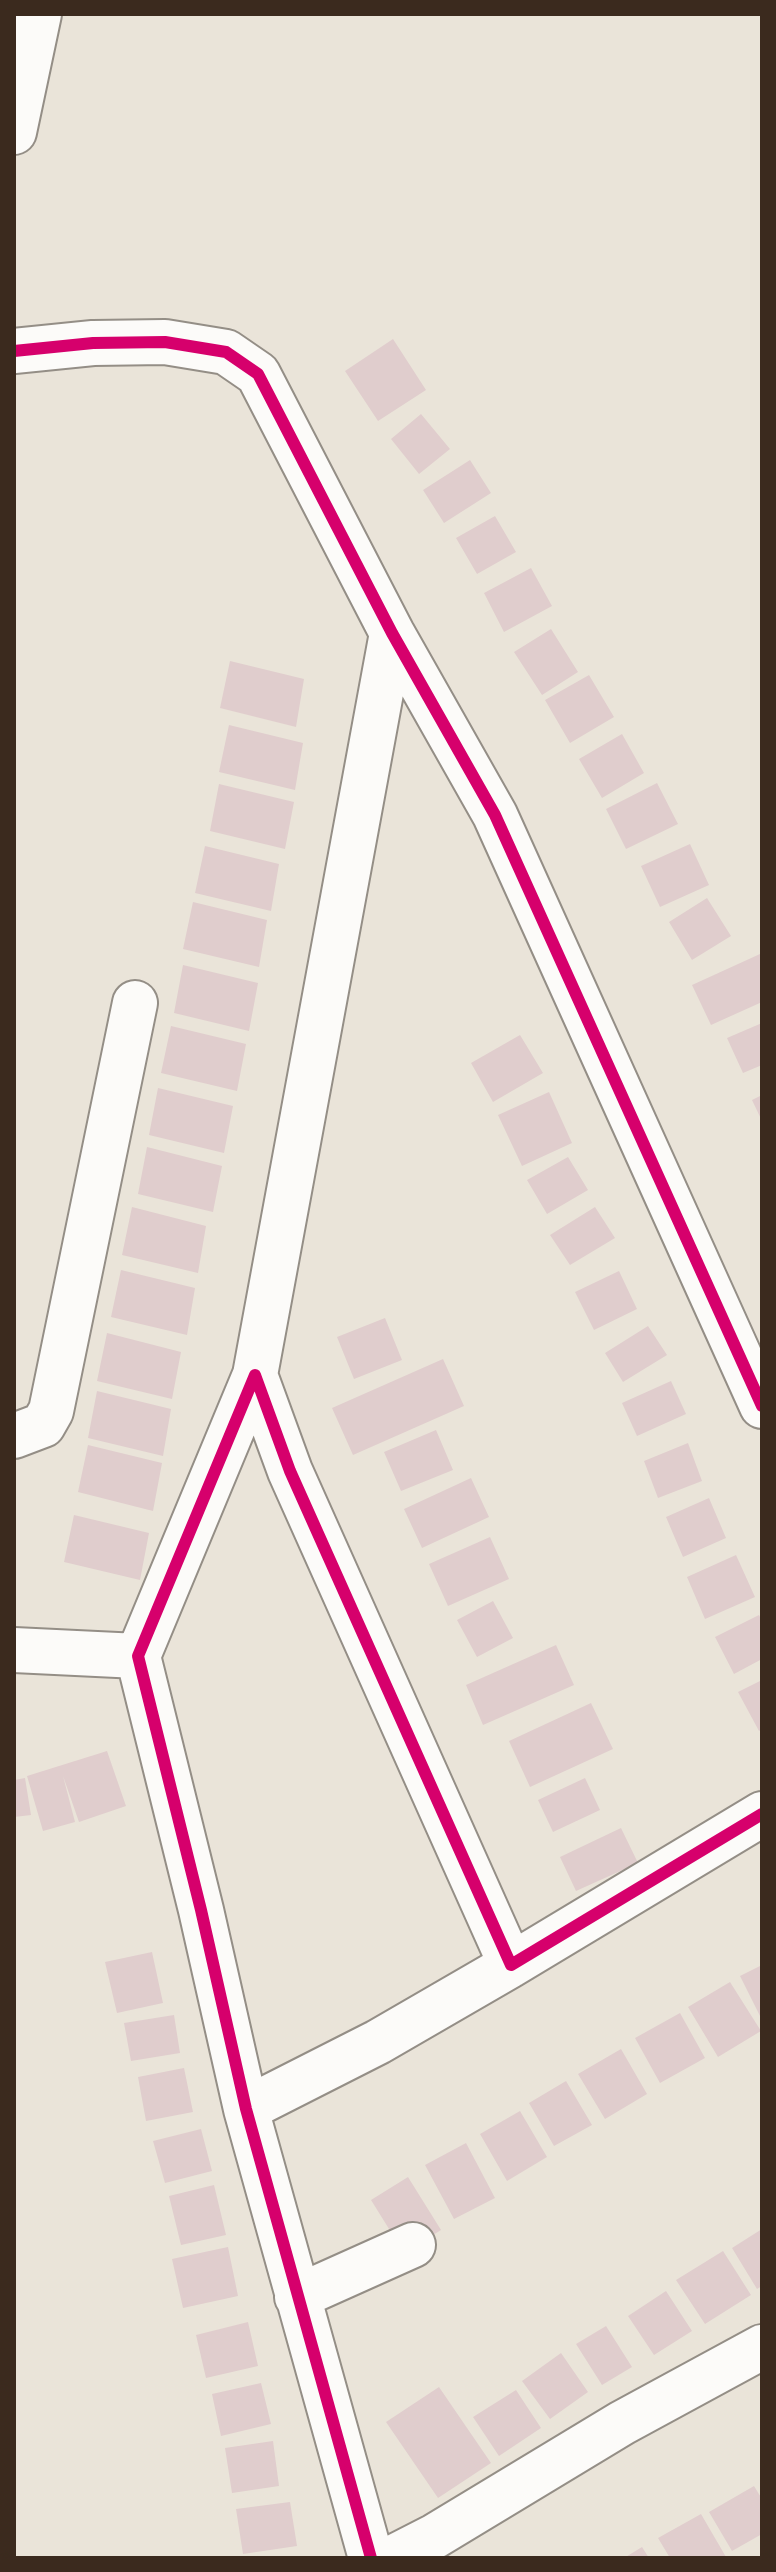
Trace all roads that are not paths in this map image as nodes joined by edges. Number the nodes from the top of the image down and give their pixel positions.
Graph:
1 (39, 14) edge
2 (14, 132) edge
3 (14, 351) edge
4 (392, 633) junction
5 (135, 1003) dead end
6 (255, 1375) junction
7 (762, 1406) edge
8 (14, 1436) edge
9 (14, 1650) edge
10 (138, 1656) junction
11 (762, 1814) edge
12 (511, 1965) junction
13 (246, 2109) junction
14 (413, 2245) dead end
15 (297, 2297) junction
16 (762, 2347) edge
17 (371, 2558) edge
18 (392, 2558) edge

1 - 2 street
3 - 4 street
4 - 6 street
4 - 7 street
5 - 8 street
6 - 10 street
6 - 12 street
9 - 10 street
10 - 13 street
11 - 12 street
12 - 13 street
13 - 15 street
14 - 15 street
15 - 17 street
16 - 18 street

